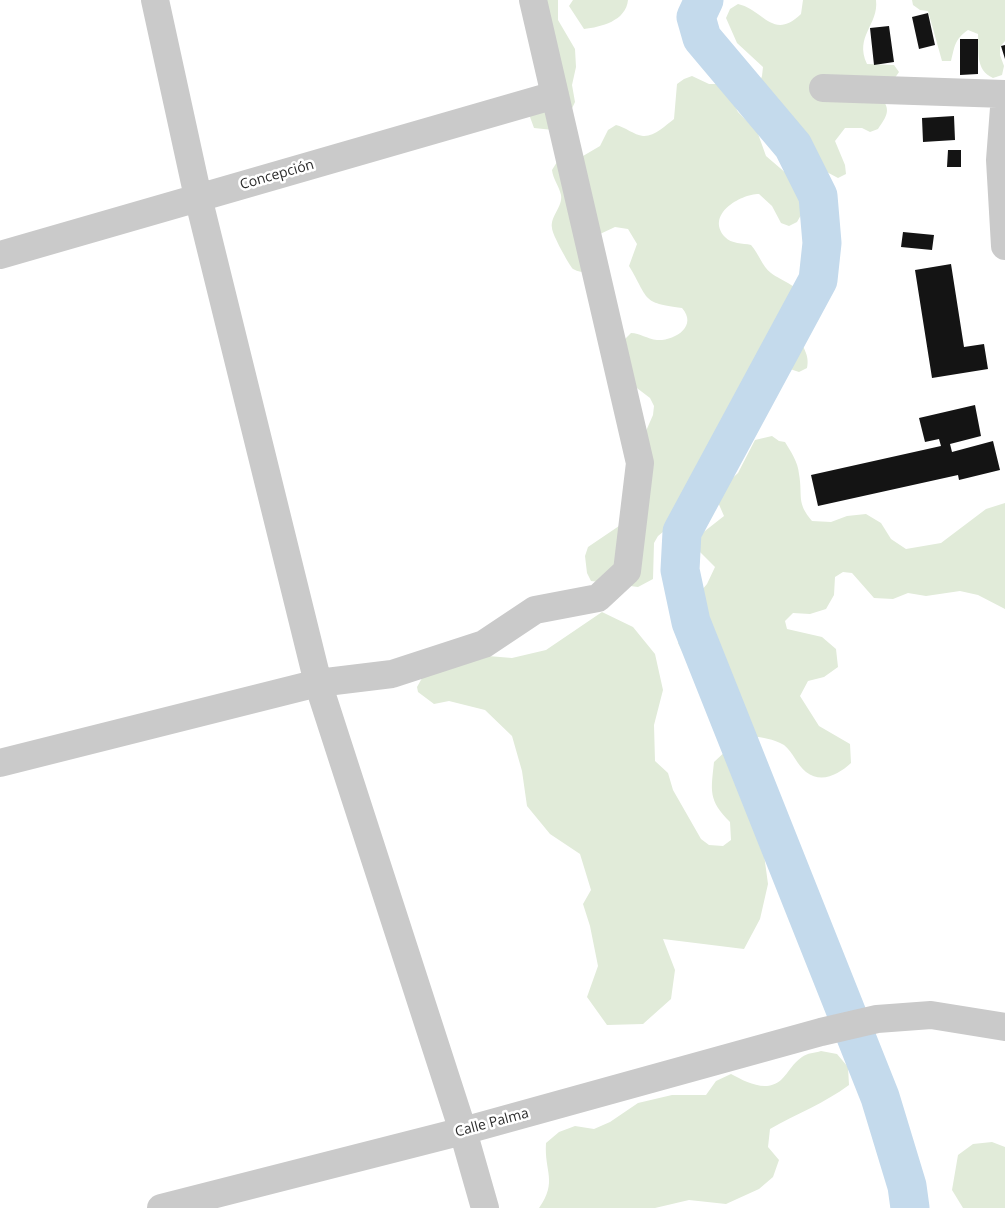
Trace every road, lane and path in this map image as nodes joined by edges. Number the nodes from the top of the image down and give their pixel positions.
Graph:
1 (155, 0) edge
2 (533, 0) edge
3 (823, 88) dead end
4 (1005, 94) edge
5 (555, 96) junction
6 (198, 197) junction
7 (1005, 246) edge
8 (0, 255) edge
9 (318, 683) junction
10 (0, 763) edge
11 (1005, 1027) edge
12 (463, 1131) junction
13 (161, 1208) edge
14 (485, 1208) edge

1 - 6 street
2 - 5 street
3 - 4 street
4 - 7 street
5 - 6 street, Concepción
5 - 9 street
6 - 8 street, Concepción
6 - 9 street
9 - 10 street
9 - 12 street
11 - 12 street, Calle Palma
12 - 13 street, Calle Palma
12 - 14 street

